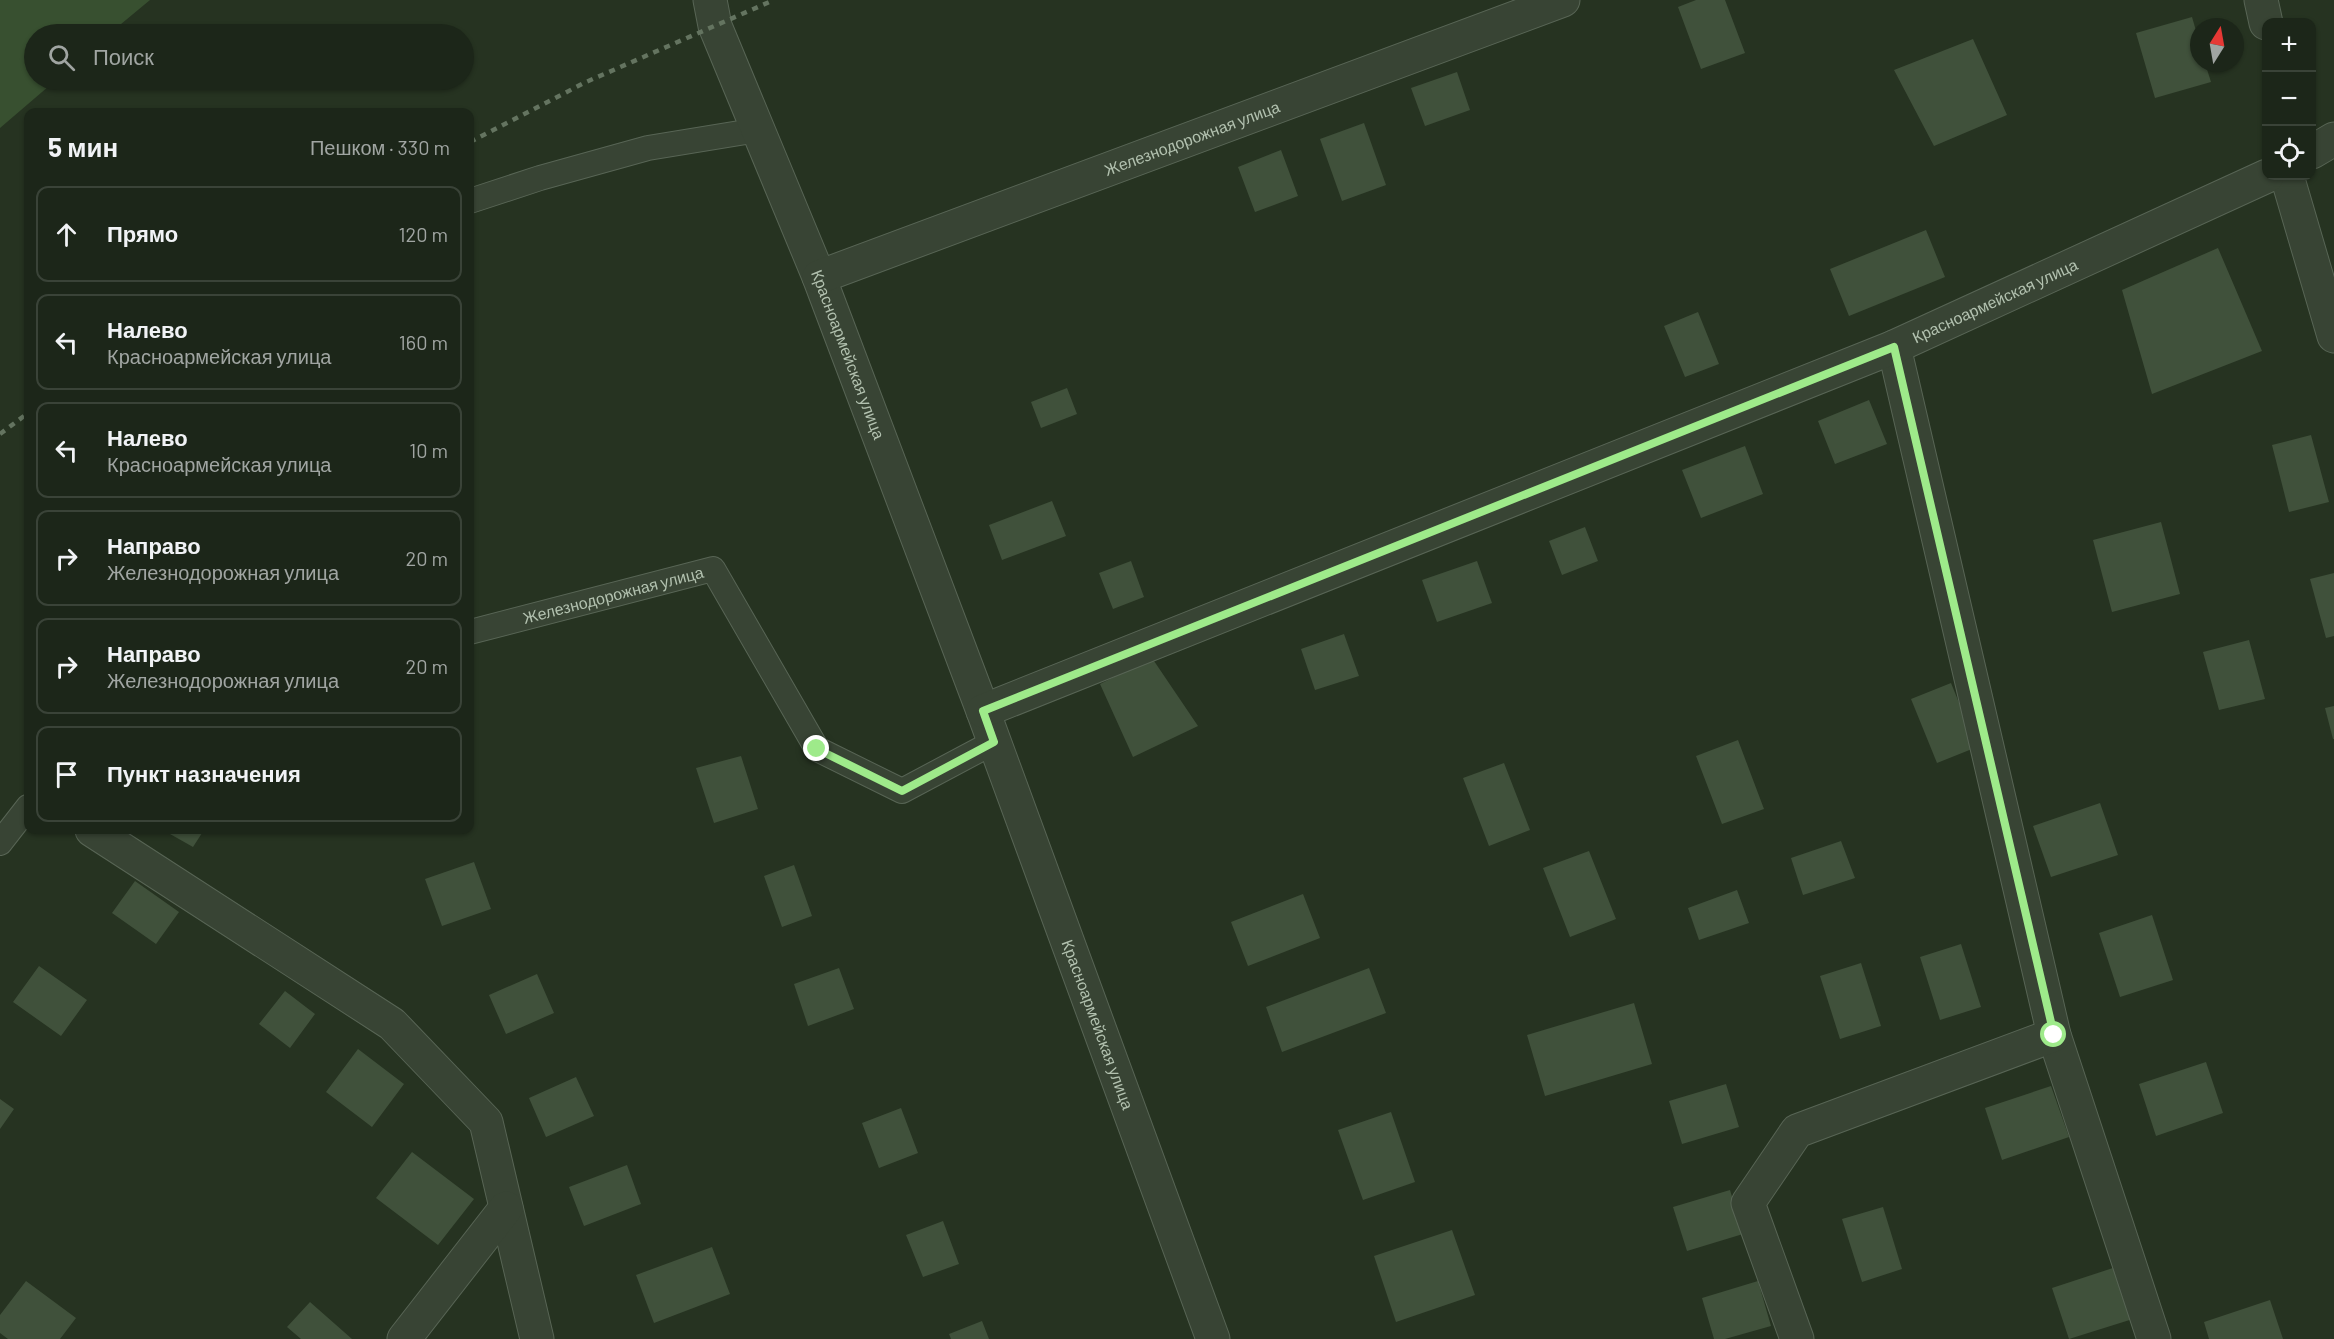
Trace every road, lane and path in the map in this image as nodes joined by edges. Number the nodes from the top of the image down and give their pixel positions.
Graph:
1 (710, 0) edge
2 (1563, 0) edge
3 (2261, 0) edge
4 (2265, 18) edge
5 (758, 130) junction
6 (2334, 139) edge
7 (2316, 150) edge
8 (2262, 178) edge
9 (2287, 180) edge
10 (474, 200) edge
11 (819, 277) junction
12 (2334, 336) edge
13 (1894, 347) junction
14 (474, 631) edge
15 (983, 711) junction
16 (994, 742) junction
17 (24, 812) edge
18 (98, 834) edge
19 (0, 843) edge
20 (2054, 1035) junction
21 (506, 1208) junction
22 (404, 1339) edge
23 (537, 1339) edge
24 (1213, 1339) edge
25 (1797, 1339) edge
26 (2154, 1339) edge

1 - 5 street, Красноармейская улица
2 - 11 street, Железнодорожная улица
3 - 4 street
5 - 10 lane
5 - 11 street, Красноармейская улица
6 - 7 street
8 - 13 street, Красноармейская улица
9 - 12 street
11 - 15 street, Красноармейская улица
13 - 15 street, Красноармейская улица
13 - 20 street
14 - 16 lane, Железнодорожная улица
15 - 16 street, Красноармейская улица
16 - 24 street, Красноармейская улица
17 - 19 lane
18 - 21 street
20 - 25 street
20 - 26 street
21 - 22 street
21 - 23 street

